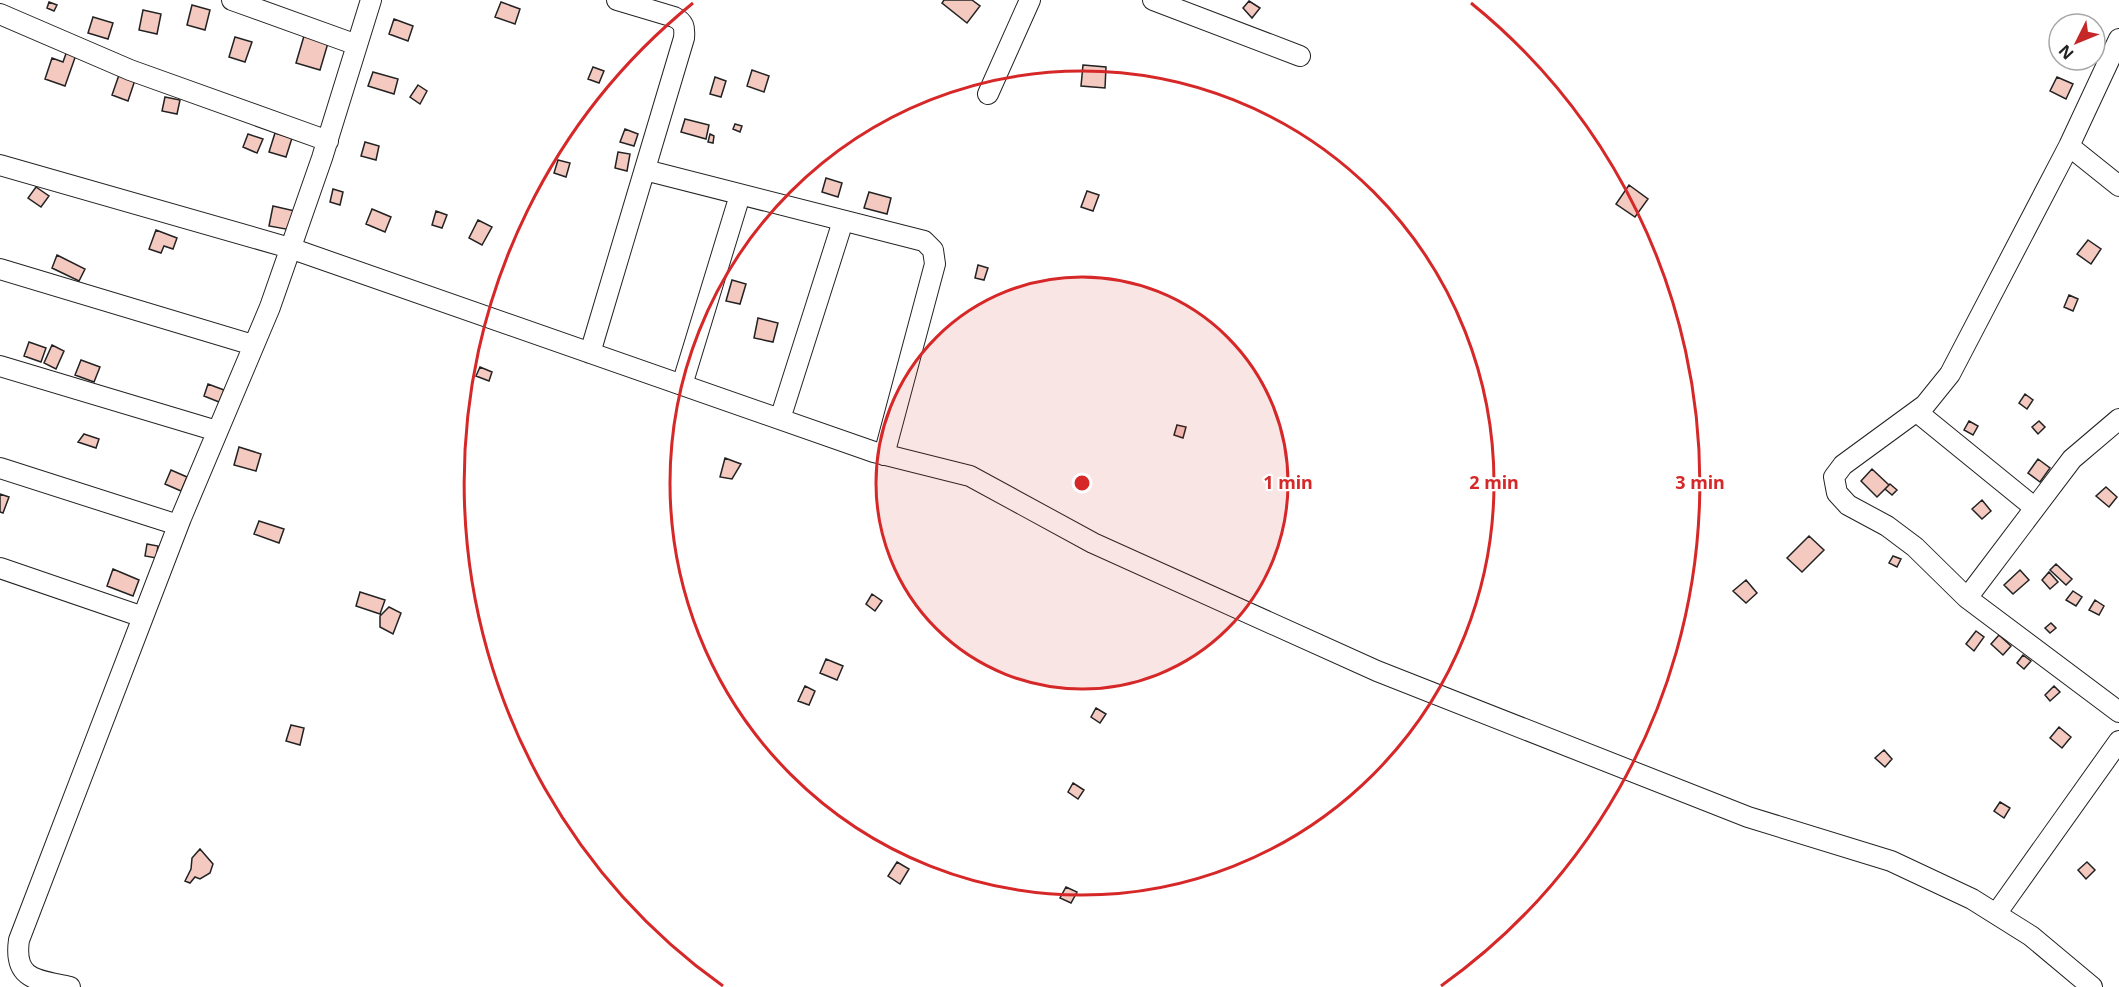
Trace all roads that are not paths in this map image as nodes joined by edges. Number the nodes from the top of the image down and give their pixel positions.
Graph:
1 (232, 0) edge
2 (371, 0) edge
3 (617, 0) edge
4 (1030, 0) edge
5 (1153, 0) edge
6 (0, 14) edge
7 (2119, 39) edge
8 (357, 45) junction
9 (1300, 56) dead end
10 (988, 94) dead end
11 (328, 141) junction
12 (2069, 146) junction
13 (0, 165) edge
14 (645, 170) junction
15 (2119, 186) edge
16 (740, 195) junction
17 (843, 221) junction
18 (290, 248) junction
19 (0, 269) edge
20 (253, 345) junction
21 (590, 353) junction
22 (0, 366) edge
23 (682, 385) junction
24 (1917, 412) junction
25 (780, 419) junction
26 (2119, 419) edge
27 (218, 431) junction
28 (884, 454) junction
29 (0, 468) edge
30 (2035, 508) junction
31 (178, 525) junction
32 (0, 568) edge
33 (1967, 598) junction
34 (143, 617) junction
35 (2119, 712) edge
36 (2119, 741) edge
37 (1996, 914) junction
38 (70, 987) edge
39 (2092, 987) edge

1 - 8 street
2 - 8 street
3 - 14 street
4 - 10 street
5 - 9 street
6 - 11 street
7 - 12 street
8 - 11 street
11 - 18 street
12 - 15 street
12 - 24 street
13 - 18 street
14 - 16 street
14 - 21 street
16 - 17 street
16 - 23 street
17 - 25 street
17 - 28 street
18 - 20 street
18 - 21 street
19 - 20 street
20 - 27 street
21 - 23 street
22 - 27 street
23 - 25 street
24 - 30 street
24 - 33 street
25 - 28 street
26 - 30 street
27 - 31 street
28 - 37 street
29 - 31 street
30 - 33 street
31 - 34 street
32 - 34 street
33 - 35 street
34 - 38 street
36 - 37 street
37 - 39 street

